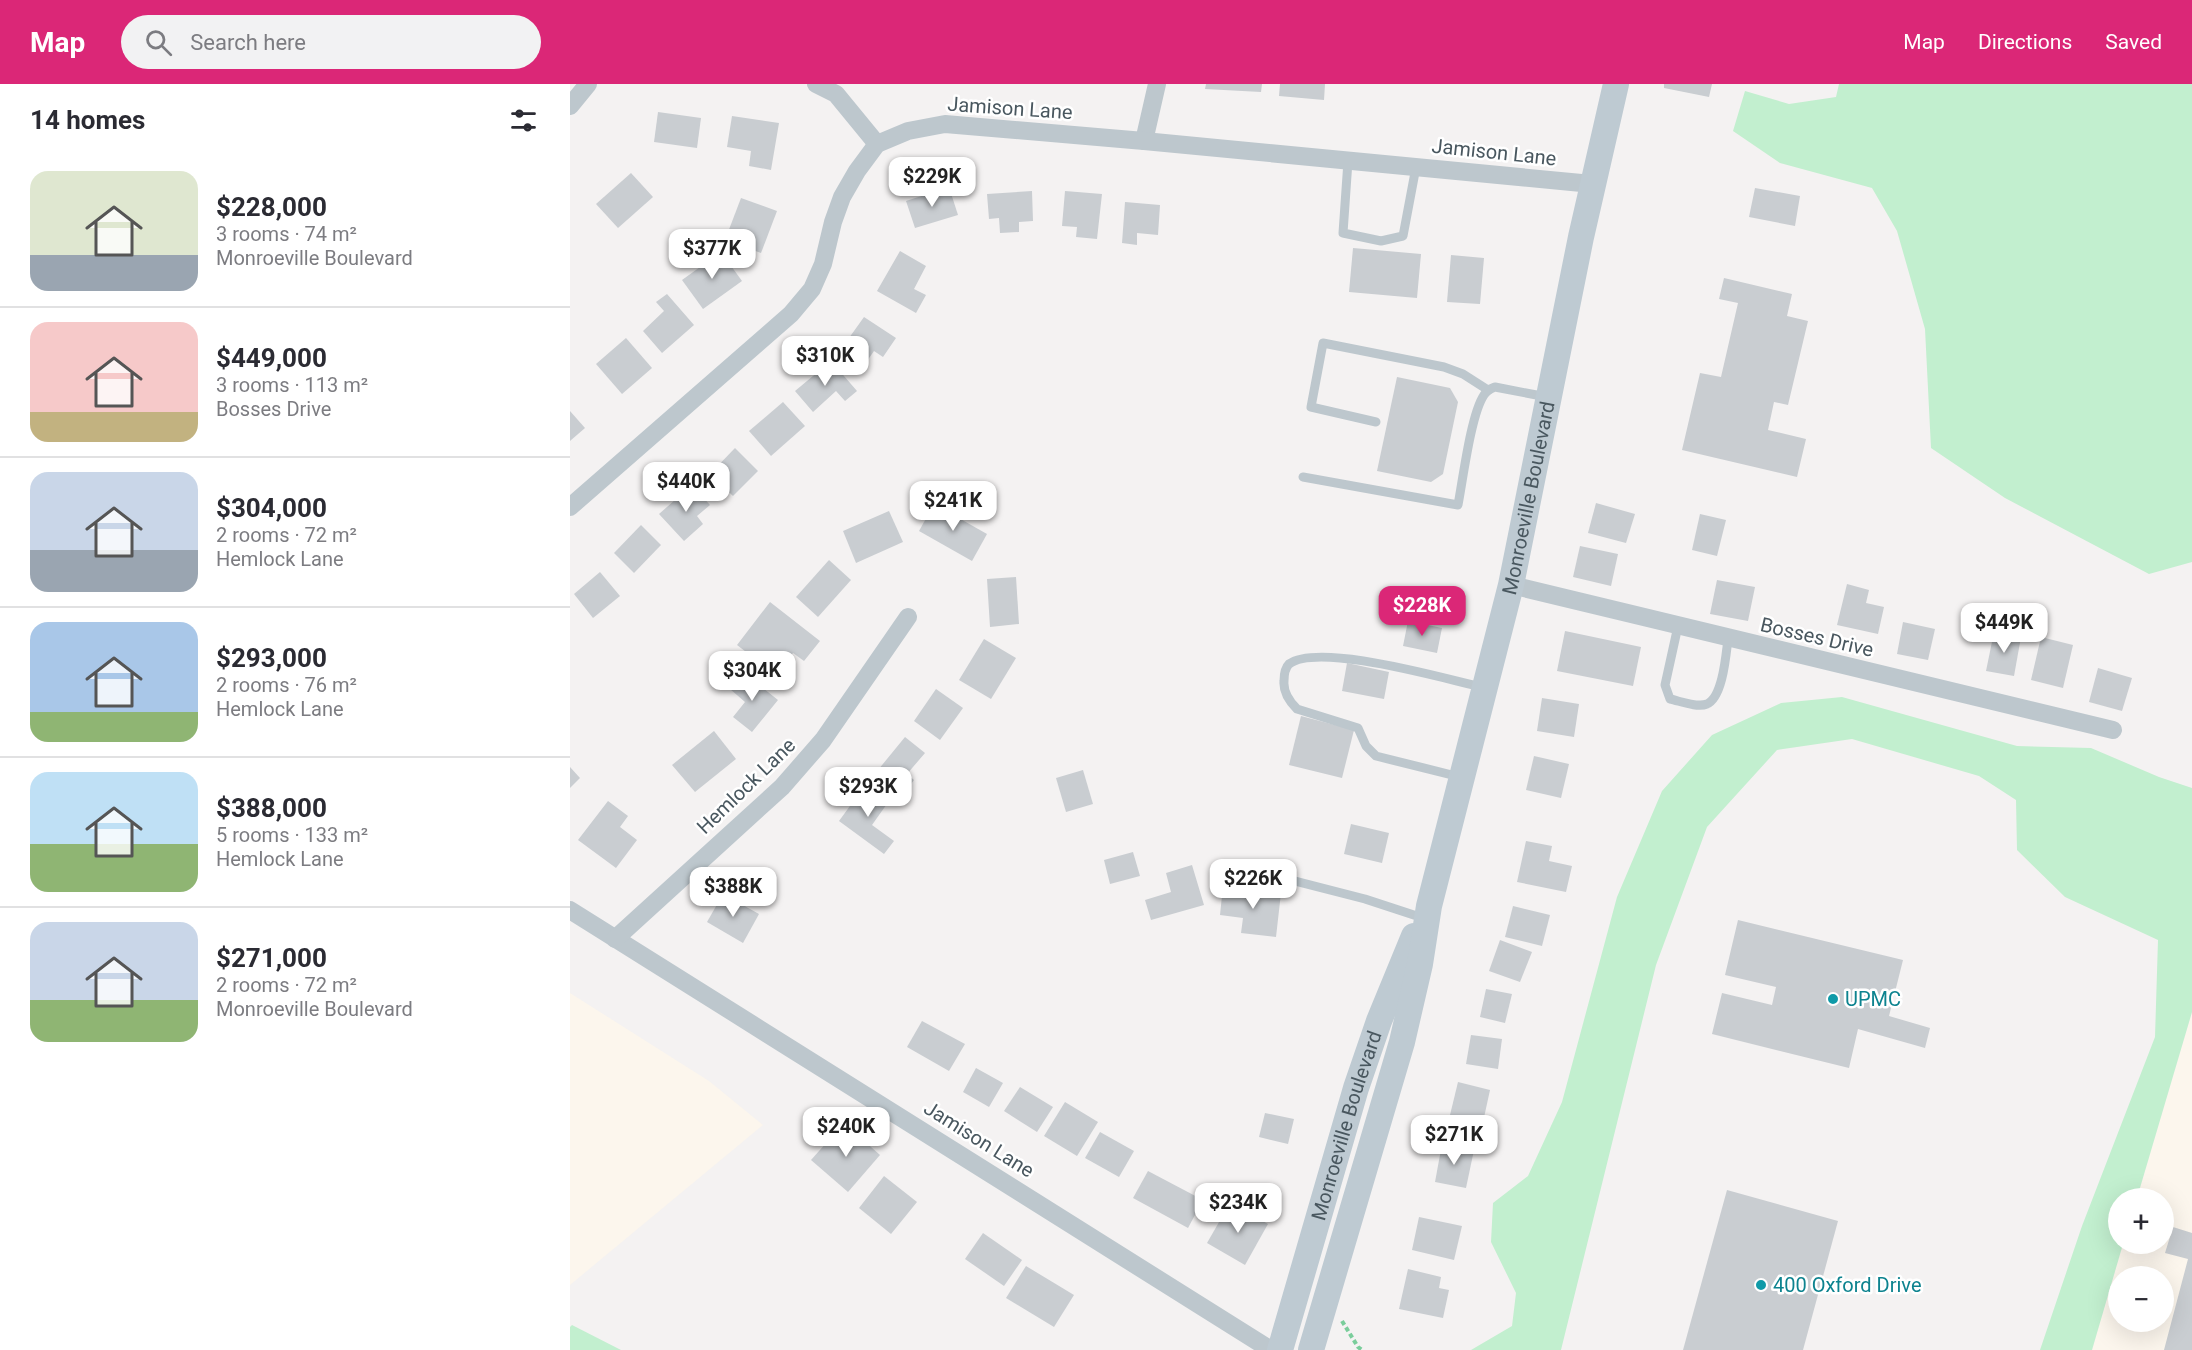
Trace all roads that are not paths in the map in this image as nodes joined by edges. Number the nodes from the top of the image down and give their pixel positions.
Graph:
1 (588, 84) edge
2 (816, 84) edge
3 (1157, 84) edge
4 (1616, 84) edge
5 (570, 106) edge
6 (1144, 141) junction
7 (877, 144) junction
8 (1348, 161) junction
9 (1416, 167) junction
10 (1592, 184) junction
11 (1488, 390) junction
12 (1549, 397) junction
13 (1376, 422) dead end
14 (1303, 477) dead end
15 (570, 507) edge
16 (1511, 585) junction
17 (908, 617) dead end
18 (1678, 626) junction
19 (1728, 639) junction
20 (1485, 688) junction
21 (2113, 730) dead end
22 (1462, 777) junction
23 (1226, 880) dead end
24 (570, 910) edge
25 (1426, 912) junction
26 (615, 939) junction
27 (1271, 1350) edge
28 (1280, 1350) edge
29 (1311, 1350) edge

1 - 5 street
2 - 7 street
3 - 6 street
4 - 10 main road, Monroeville Boulevard
6 - 7 street, Jamison Lane
6 - 8 street, Jamison Lane
7 - 15 street, Jamison Lane
8 - 9 street, Jamison Lane
8 - 9 lane
9 - 10 street, Jamison Lane
10 - 12 main road, Monroeville Boulevard
11 - 12 lane
11 - 13 lane
11 - 14 lane
12 - 16 main road, Monroeville Boulevard
16 - 18 street, Bosses Drive
16 - 20 main road, Monroeville Boulevard
17 - 26 street, Hemlock Lane
18 - 19 street, Bosses Drive
18 - 19 lane
19 - 21 street, Bosses Drive
20 - 22 main road, Monroeville Boulevard
20 - 22 lane
22 - 25 main road, Monroeville Boulevard
23 - 25 lane
24 - 26 street, Jamison Lane
25 - 28 main road, Monroeville Boulevard
25 - 29 main road, Monroeville Boulevard
26 - 27 street, Jamison Lane

